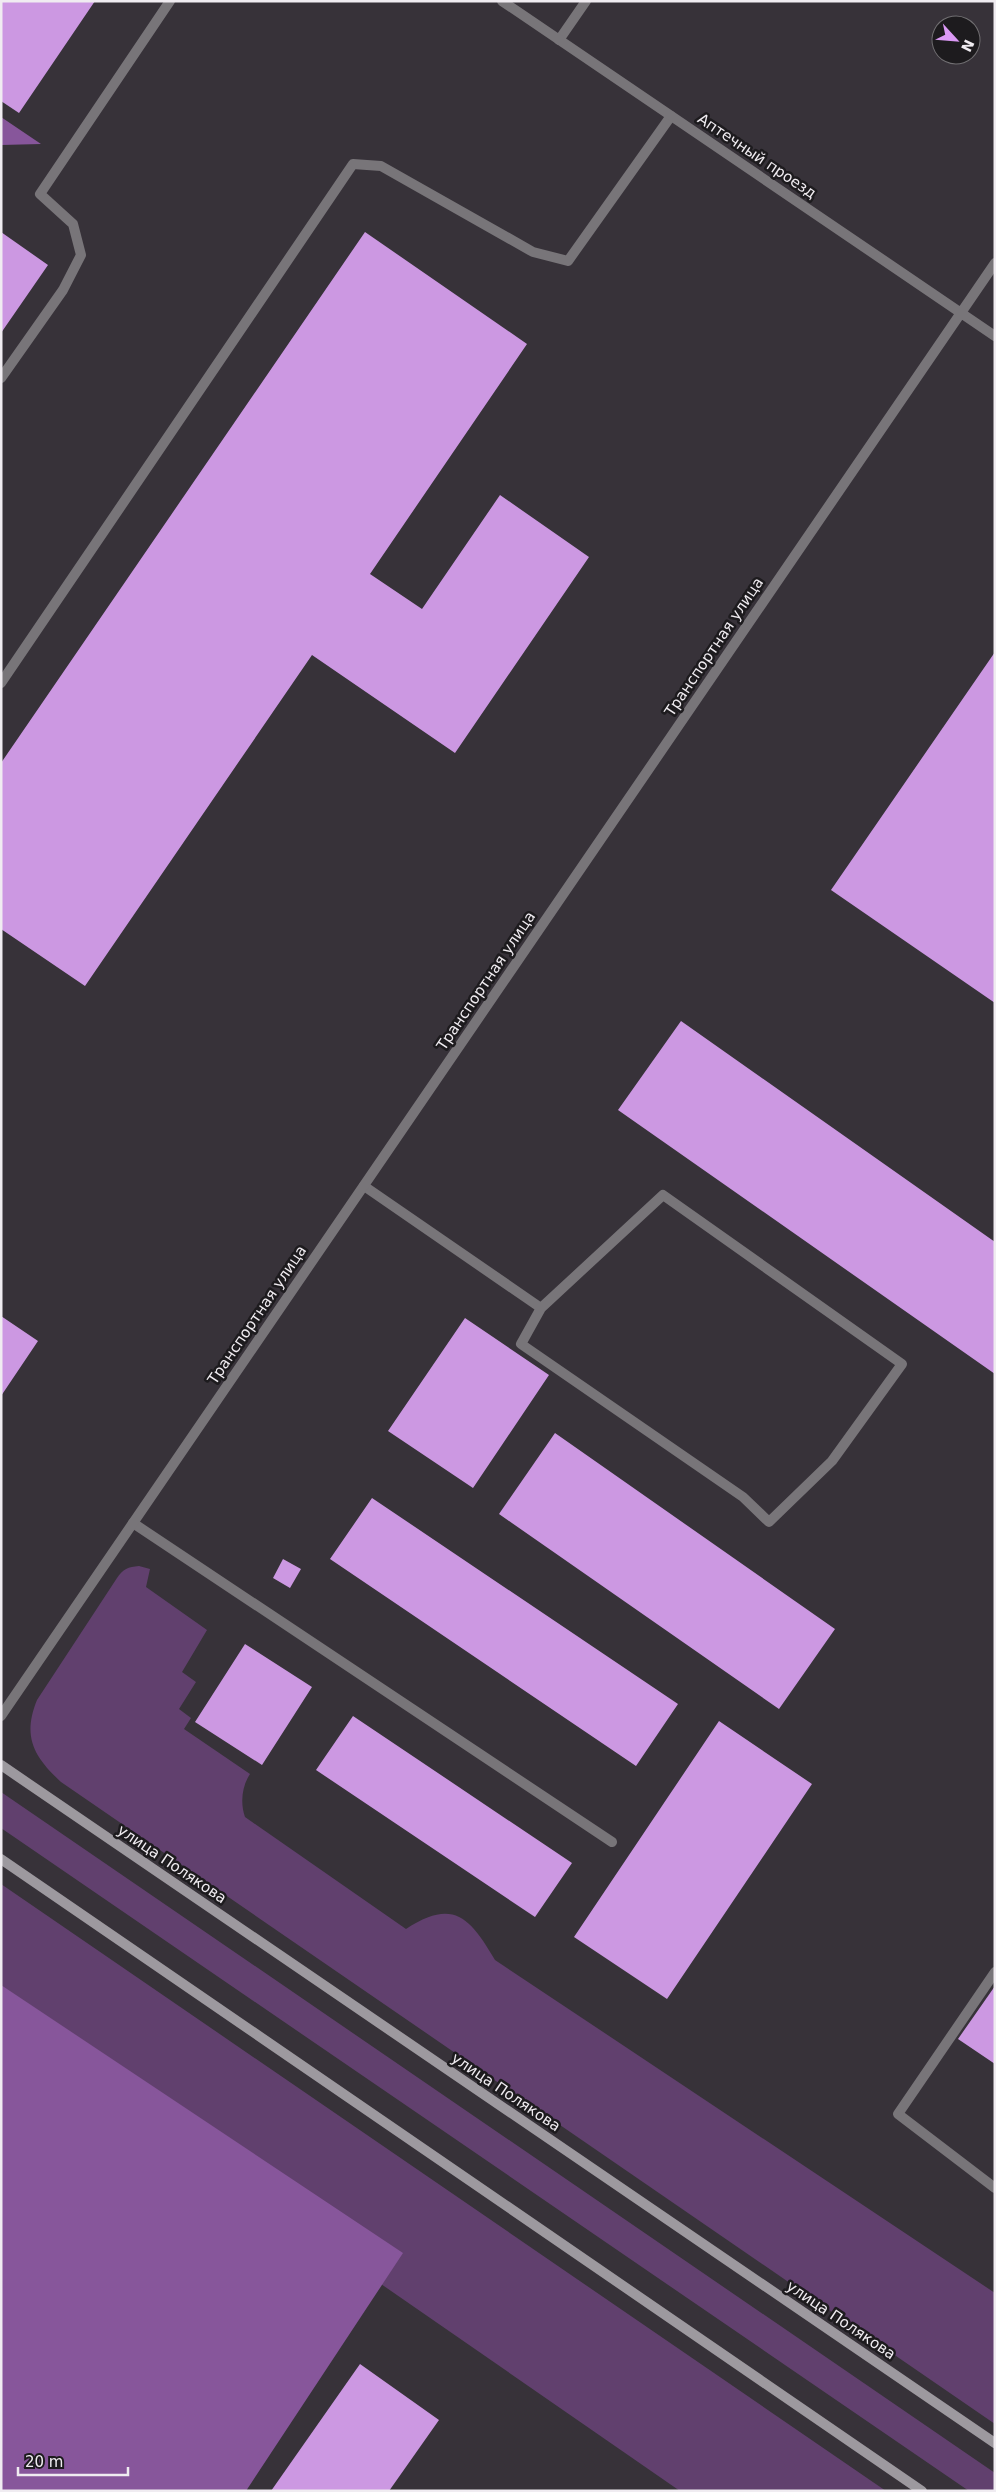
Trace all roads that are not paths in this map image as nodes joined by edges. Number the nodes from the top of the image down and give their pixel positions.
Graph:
1 (170, 1) edge
2 (502, 1) edge
3 (586, 1) edge
4 (559, 40) junction
5 (671, 116) junction
6 (995, 264) edge
7 (961, 313) junction
8 (995, 336) edge
9 (1, 378) edge
10 (1, 683) edge
11 (364, 1186) junction
12 (541, 1308) junction
13 (132, 1523) junction
14 (1, 1716) edge
15 (1, 1765) edge
16 (612, 1842) dead end
17 (1, 1859) edge
18 (995, 1972) edge
19 (995, 2188) edge
20 (995, 2443) edge
21 (922, 2491) edge

1 - 9 street
2 - 4 street, Аптечный проезд
3 - 4 street
4 - 5 street, Аптечный проезд
5 - 7 street, Аптечный проезд
5 - 10 street
6 - 7 street, Транспортная улица
7 - 8 street, Аптечный проезд
7 - 11 street, Транспортная улица
11 - 12 street
11 - 13 street, Транспортная улица
12 - 12 street
13 - 14 street, Транспортная улица
13 - 16 street
15 - 20 main road, улица Полякова
17 - 21 main road
18 - 19 street

